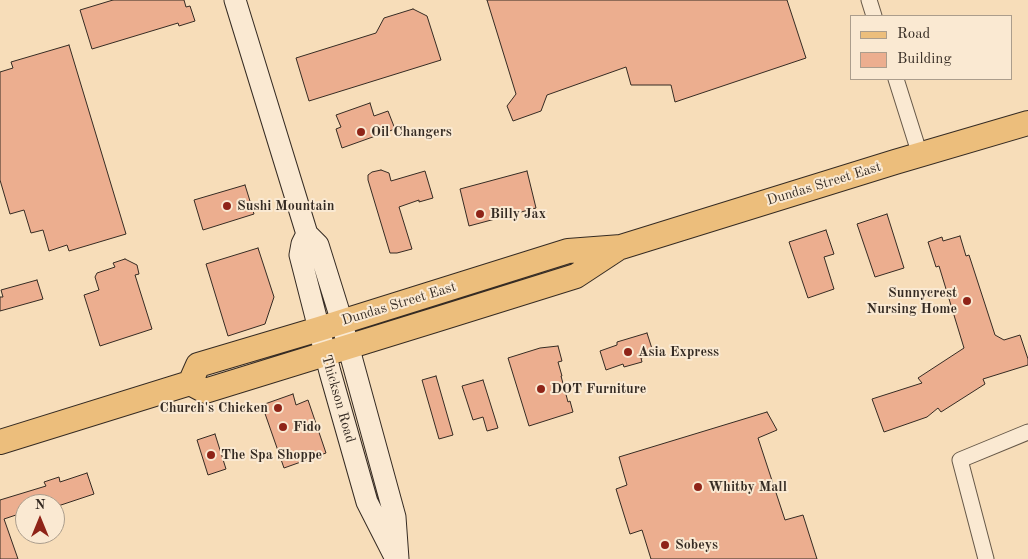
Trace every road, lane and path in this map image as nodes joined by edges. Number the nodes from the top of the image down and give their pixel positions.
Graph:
1 (235, 0) edge
2 (869, 0) edge
3 (874, 15) edge
4 (896, 80) edge
5 (1028, 123) edge
6 (920, 155) junction
7 (307, 234) junction
8 (621, 247) junction
9 (342, 322) junction
10 (319, 329) junction
11 (348, 346) junction
12 (325, 353) junction
13 (190, 383) junction
14 (1028, 432) edge
15 (0, 442) edge
16 (397, 559) edge
17 (986, 559) edge

1 - 7 main road, Thickson Road
2 - 3 street
4 - 6 street
5 - 6 main road, Dundas Street East
6 - 8 main road, Dundas Street East
7 - 9 main road, Thickson Road
7 - 10 main road, Thickson Road
8 - 9 main road, Dundas Street East
8 - 11 main road, Dundas Street East
9 - 10 main road, Dundas Street East
9 - 11 main road, Thickson Road
10 - 12 main road, Thickson Road
10 - 13 main road, Dundas Street East
11 - 12 main road, Dundas Street East
11 - 16 main road, Thickson Road
12 - 13 main road, Dundas Street East
12 - 16 main road, Thickson Road
13 - 15 main road
14 - 17 street

